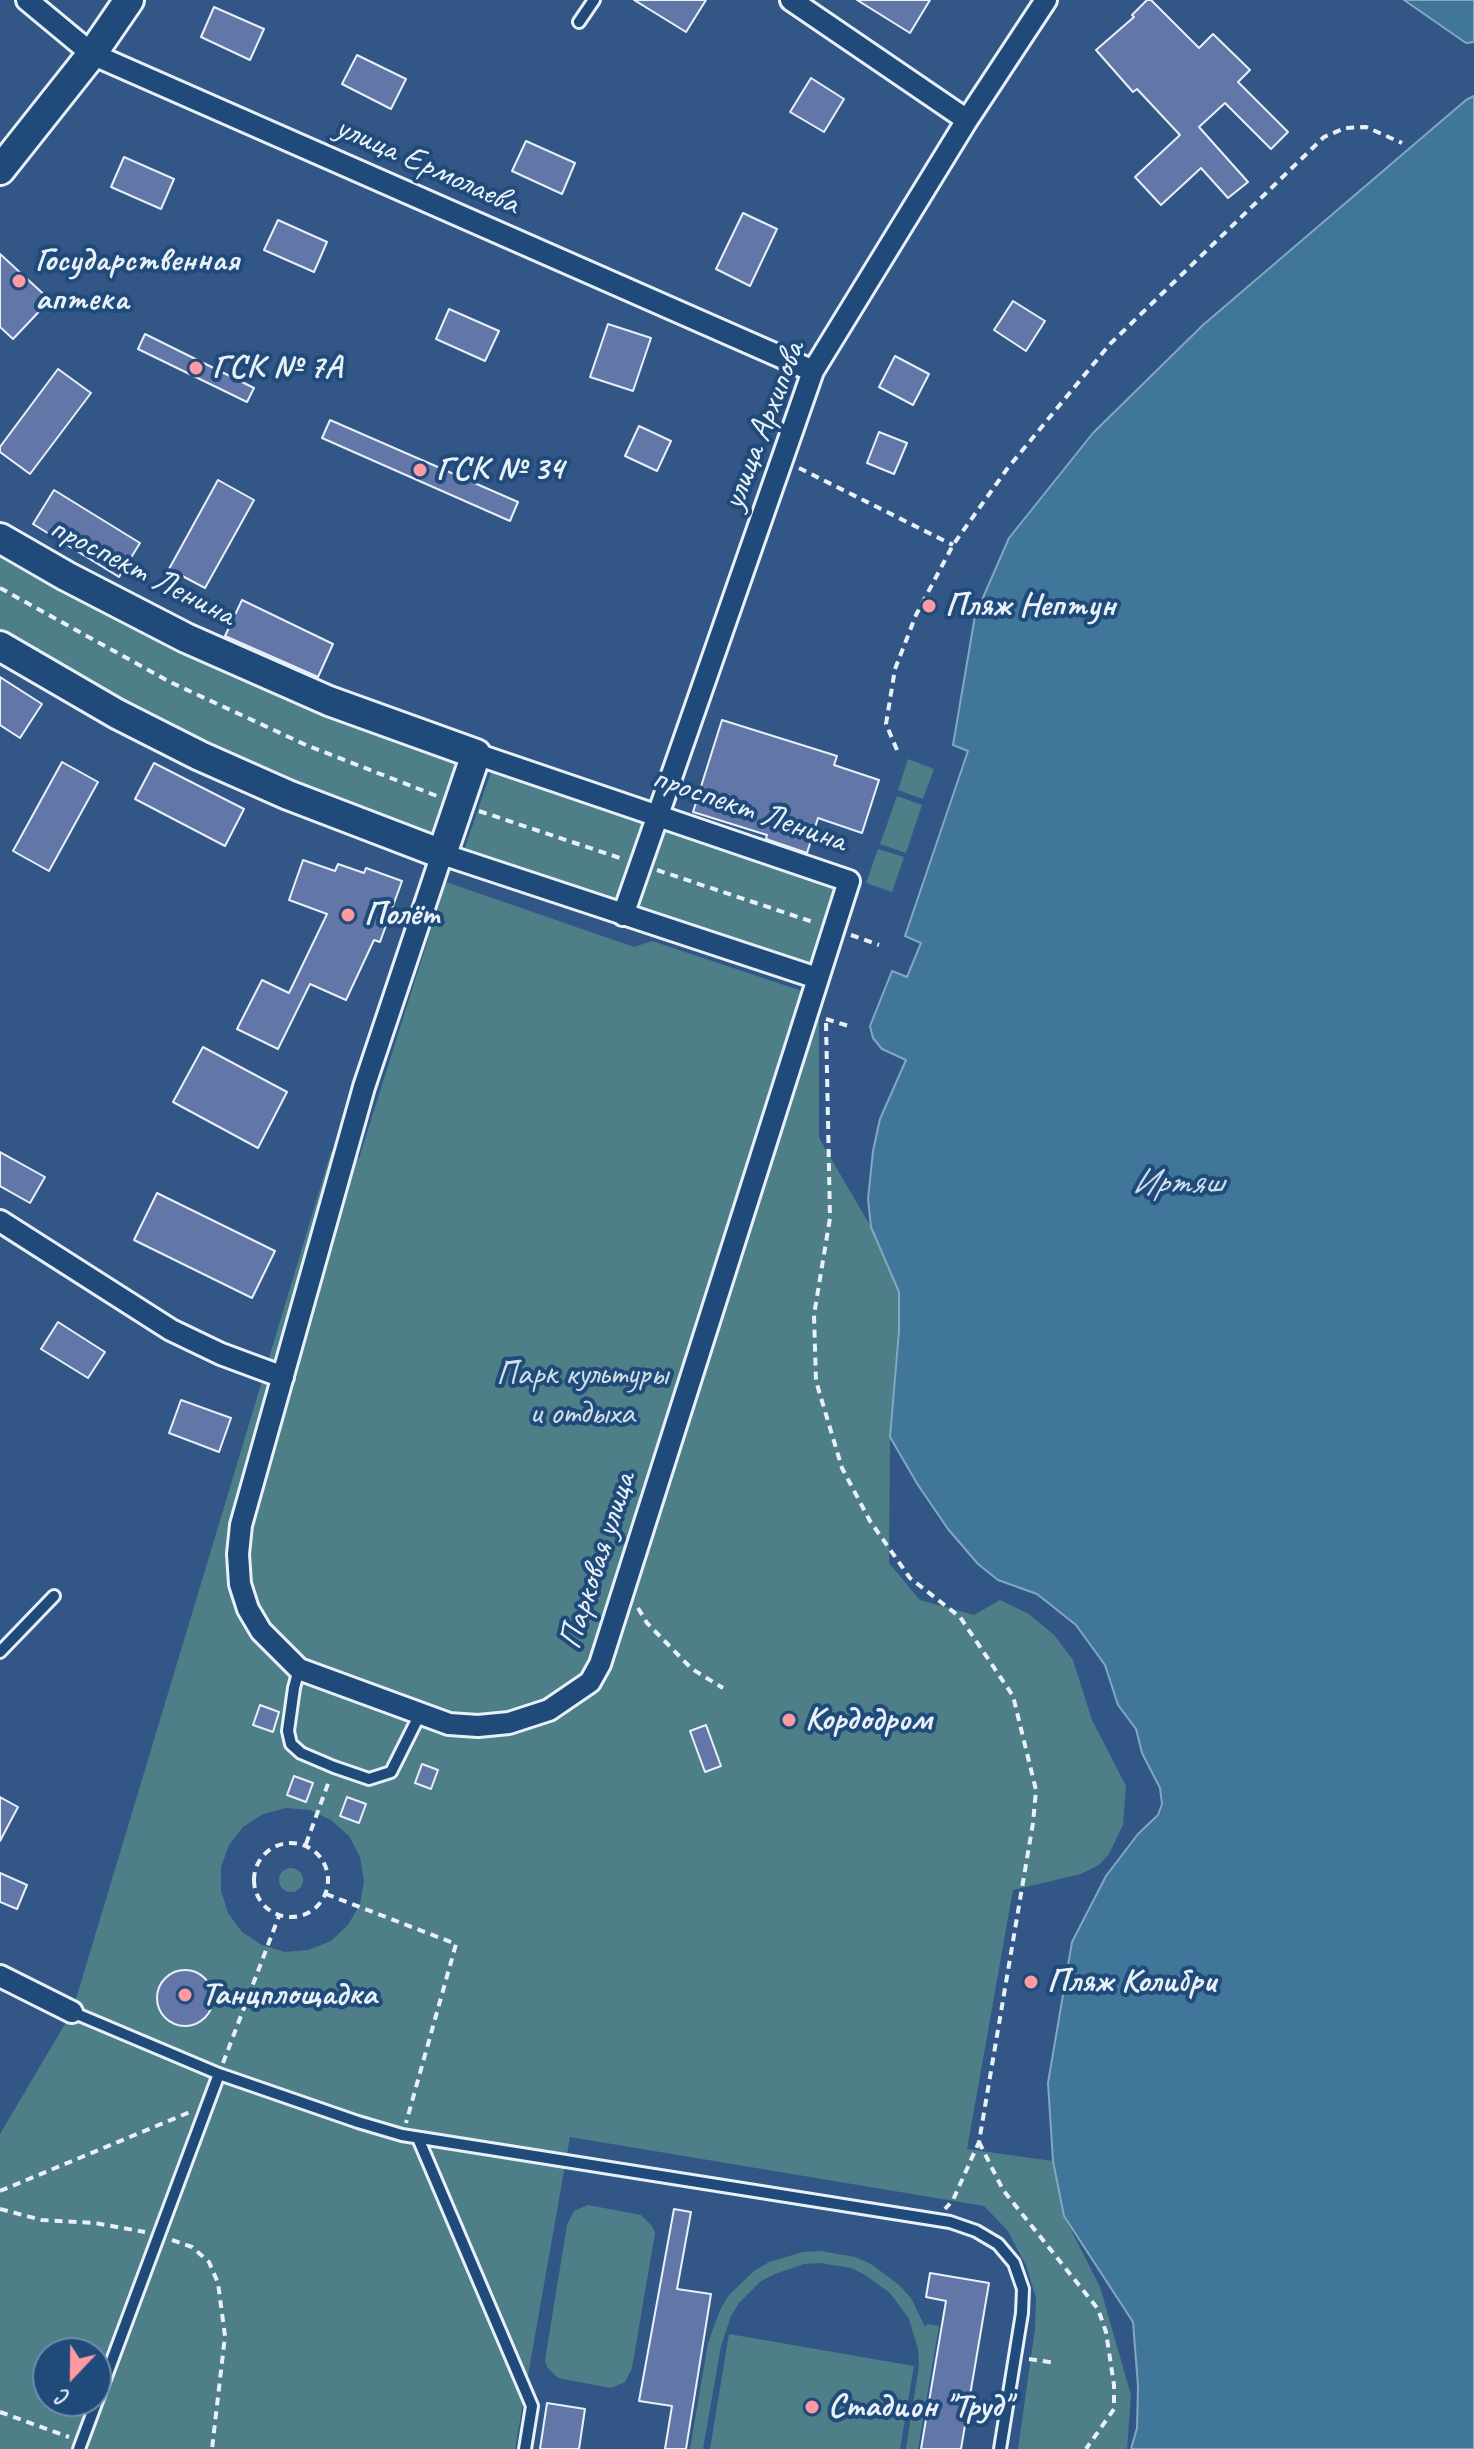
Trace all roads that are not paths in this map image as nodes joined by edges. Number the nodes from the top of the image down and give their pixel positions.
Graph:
1 (27, 0) edge
2 (129, 0) edge
3 (594, 0) edge
4 (791, 0) edge
5 (1046, 0) edge
6 (579, 22) dead end
7 (92, 54) junction
8 (967, 120) junction
9 (0, 170) edge
10 (813, 371) junction
11 (0, 538) edge
12 (0, 646) edge
13 (476, 754) junction
14 (658, 817) junction
15 (442, 854) junction
16 (623, 915) junction
17 (816, 982) junction
18 (0, 1221) edge
19 (283, 1377) junction
20 (54, 1596) dead end
21 (0, 1652) edge
22 (299, 1669) junction
23 (420, 1714) junction
24 (0, 1976) edge
25 (72, 2012) joint
26 (219, 2074) junction
27 (418, 2138) junction
28 (80, 2445) edge
29 (525, 2449) edge
30 (1000, 2449) edge

1 - 7 street, улица Ермолаева
2 - 7 street
3 - 6 lane
4 - 8 street
5 - 8 street, улица Архипова
7 - 9 street
7 - 10 street, улица Ермолаева
8 - 10 street, улица Архипова
10 - 14 street, улица Архипова
11 - 13 street, проспект Ленина
12 - 15 street
13 - 14 street, проспект Ленина
13 - 15 street
14 - 16 street, улица Архипова
14 - 17 street, проспект Ленина
15 - 16 street
15 - 19 street, Парковая улица
16 - 17 street
17 - 23 street, Парковая улица
18 - 19 street
19 - 22 street, Парковая улица
20 - 21 lane
22 - 23 street, Парковая улица
22 - 23 lane
24 - 25 street
25 - 26 lane
26 - 27 lane
26 - 28 lane
27 - 29 lane
27 - 30 lane

